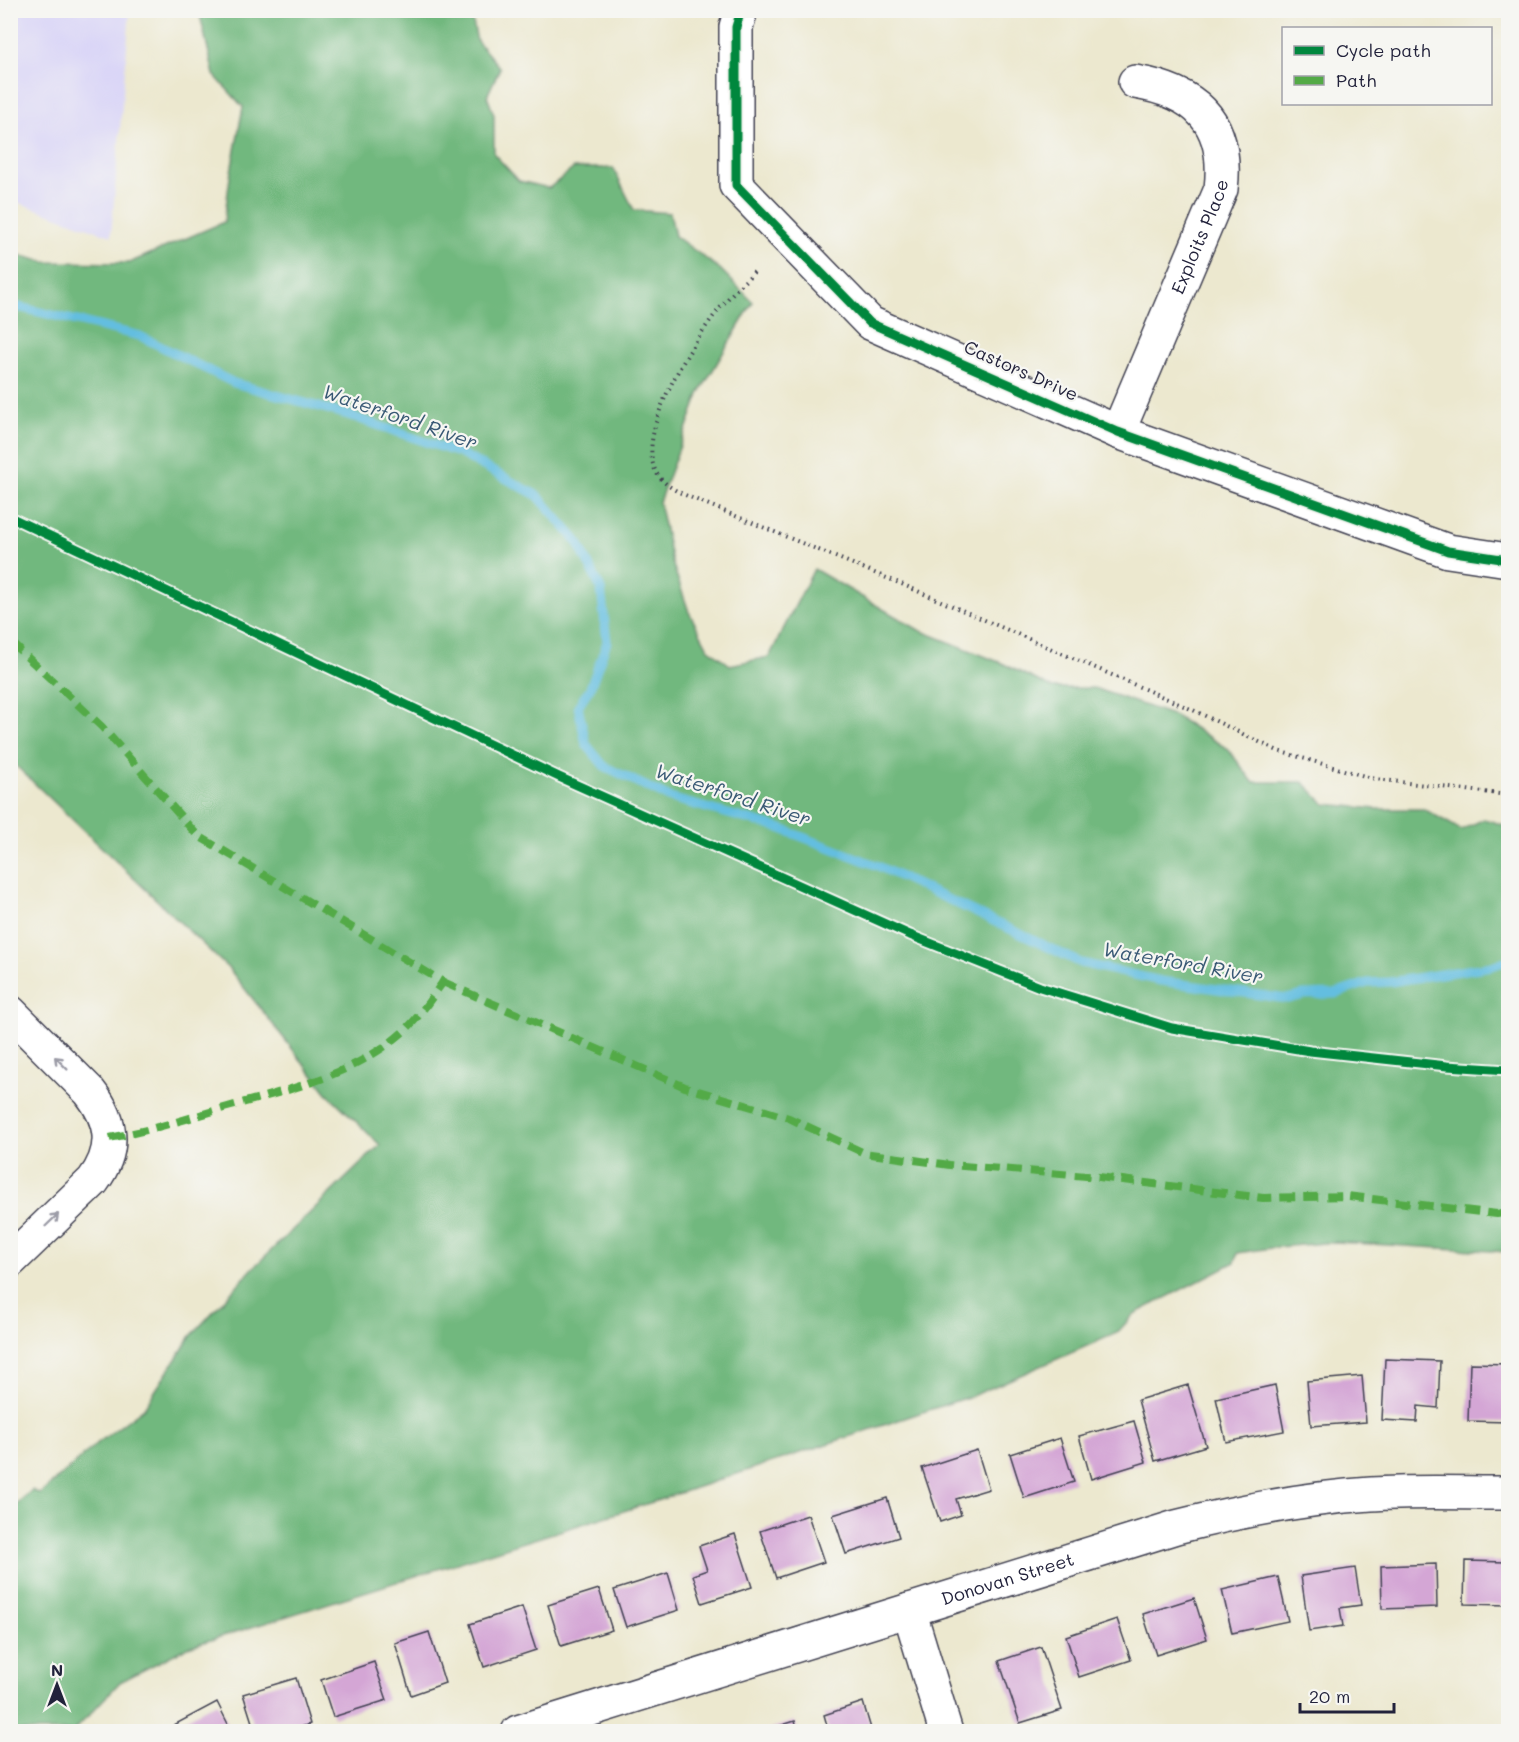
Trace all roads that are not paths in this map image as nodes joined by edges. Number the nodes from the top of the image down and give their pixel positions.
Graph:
1 (741, 10) edge
2 (1135, 82) dead end
3 (1118, 432) junction
4 (1509, 560) edge
5 (10, 1012) edge
6 (10, 1261) edge
7 (1509, 1493) edge
8 (909, 1610) junction
9 (518, 1731) edge
10 (946, 1731) edge

1 - 3 street, Castors Drive
2 - 3 street, Exploits Place
3 - 4 street, Castors Drive
6 -> 5 street
7 - 8 street, Donovan Street
8 - 9 street, Donovan Street
8 - 10 street

